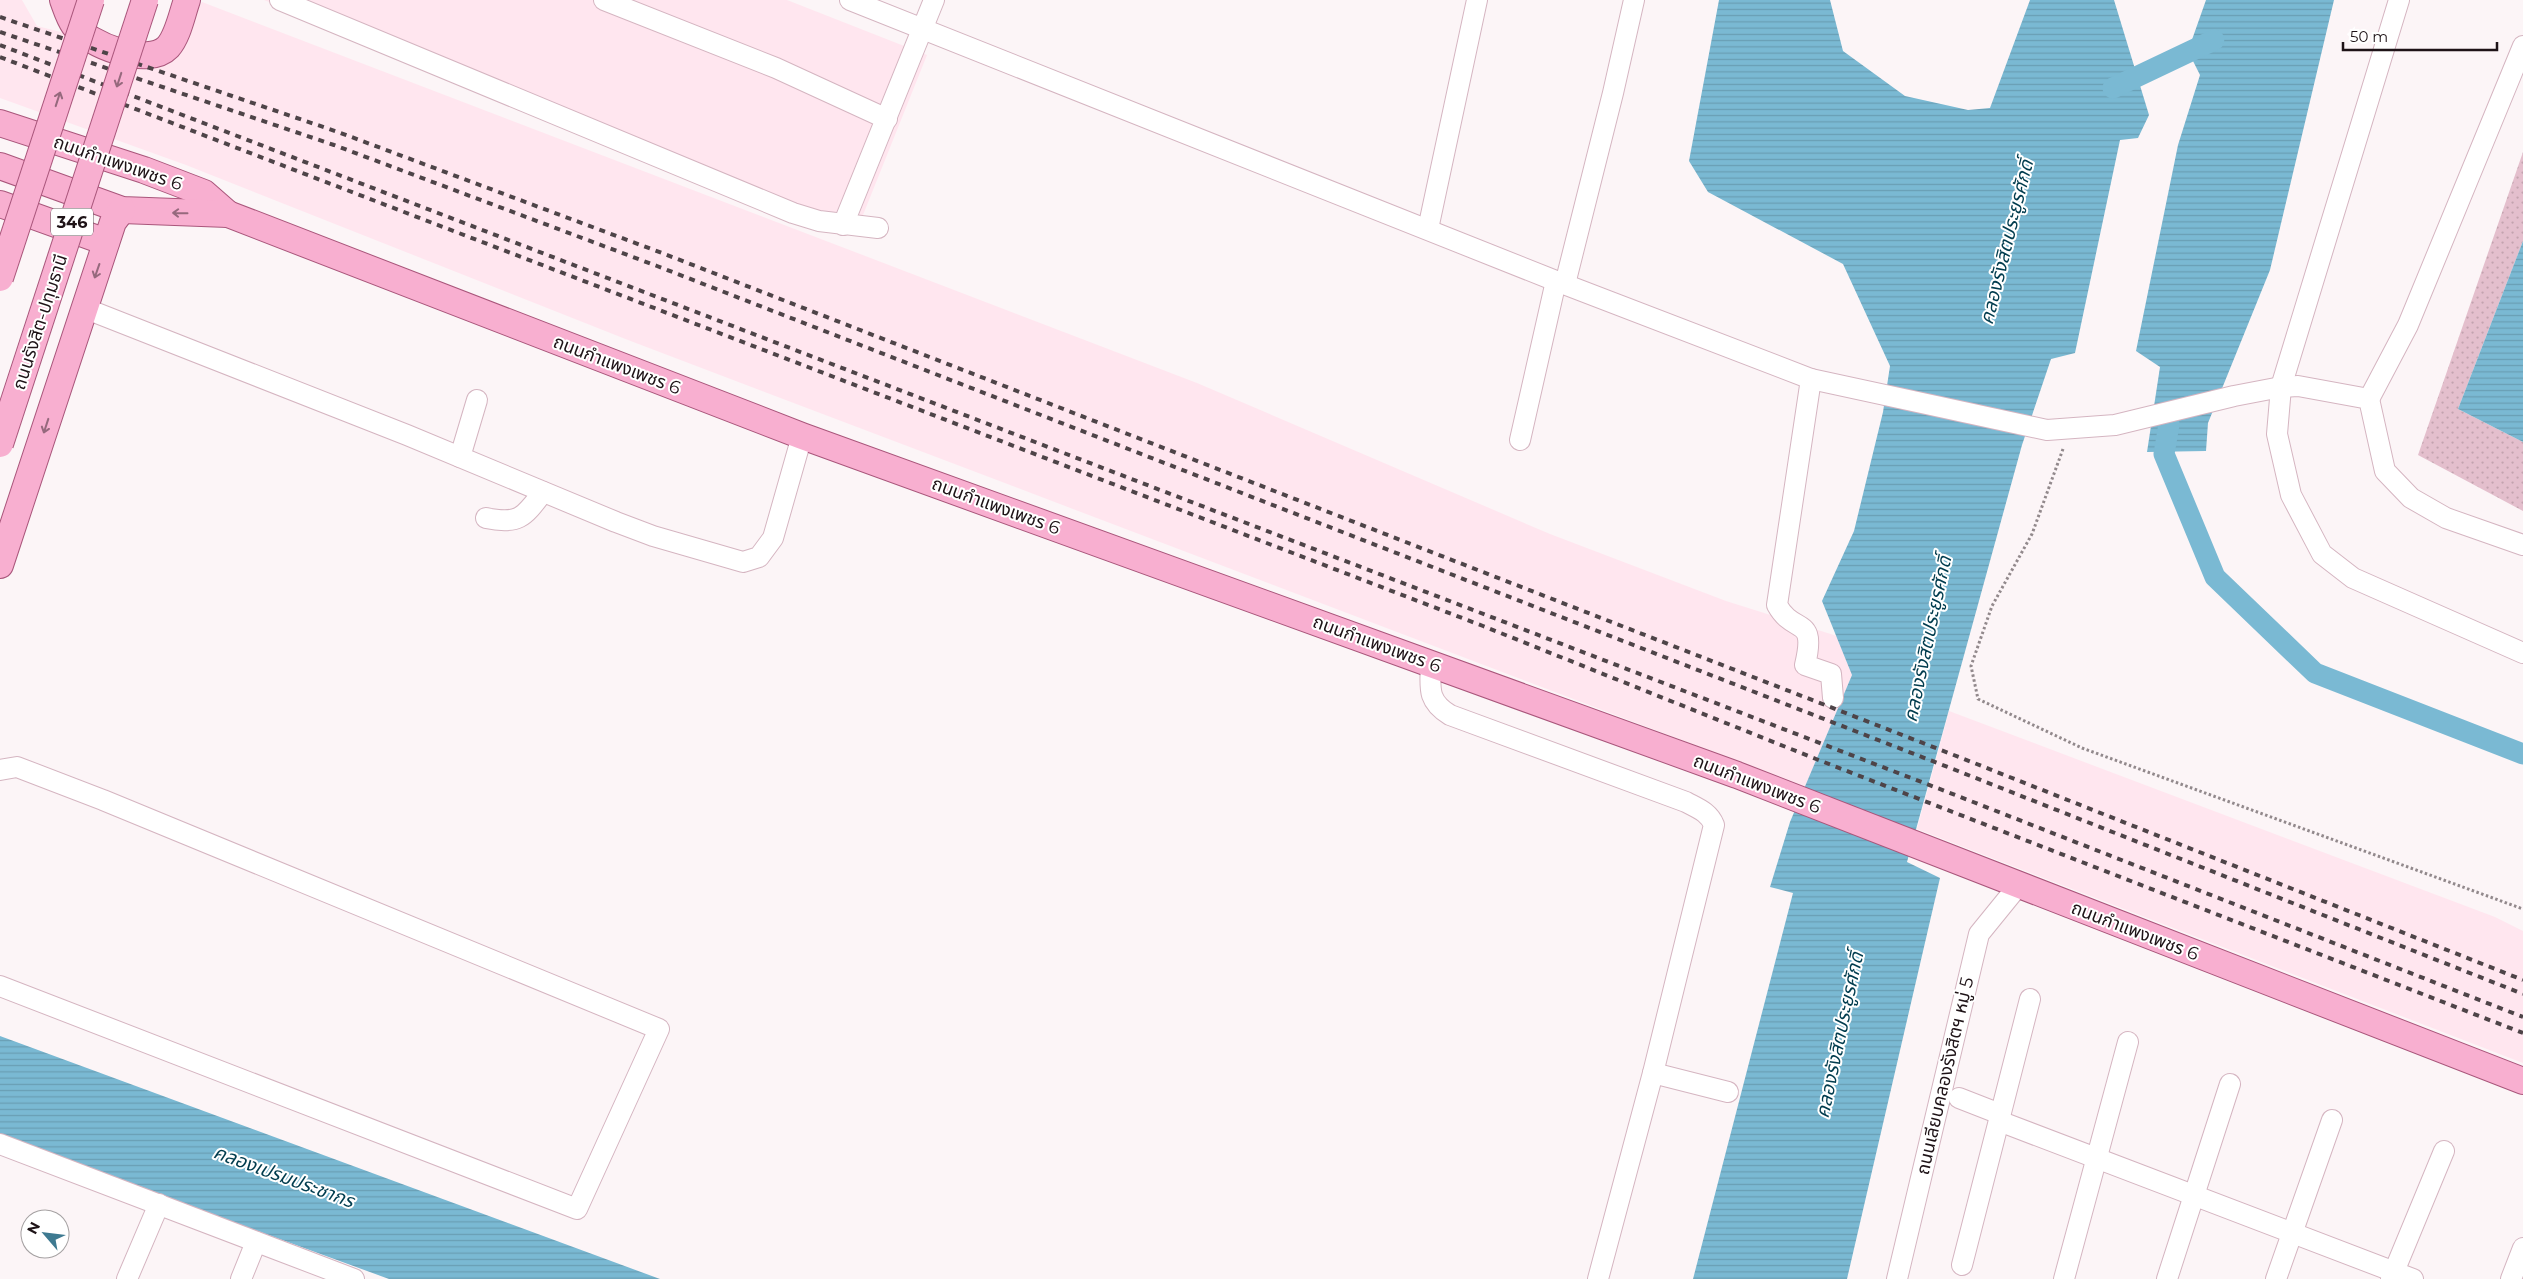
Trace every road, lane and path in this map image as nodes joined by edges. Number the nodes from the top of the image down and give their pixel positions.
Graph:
1 (63, 0) edge
2 (91, 0) edge
3 (144, 0) edge
4 (187, 0) edge
5 (280, 0) edge
6 (604, 0) edge
7 (850, 0) edge
8 (934, 0) edge
9 (1477, 0) edge
10 (1634, 0) edge
11 (2399, 0) edge
12 (922, 29) junction
13 (2523, 46) edge
14 (887, 119) junction
15 (0, 123) edge
16 (0, 166) edge
17 (0, 204) edge
18 (122, 210) junction
19 (228, 214) junction
20 (843, 225) junction
21 (878, 228) dead end
22 (1428, 229) junction
23 (106, 242) junction
24 (0, 278) edge
25 (1561, 282) junction
26 (84, 308) junction
27 (1810, 379) junction
28 (2281, 387) junction
29 (2369, 399) junction
30 (478, 400) dead end
31 (2071, 430) junction
32 (802, 436) junction
33 (1520, 440) dead end
34 (0, 444) edge
35 (460, 457) junction
36 (543, 492) junction
37 (486, 518) dead end
38 (2523, 544) edge
39 (0, 565) edge
40 (2523, 652) edge
41 (1431, 664) junction
42 (1834, 698) dead end
43 (0, 770) edge
44 (2018, 886) junction
45 (2523, 909) edge
46 (0, 986) edge
47 (2030, 999) dead end
48 (2128, 1042) dead end
49 (1653, 1073) junction
50 (2523, 1081) edge
51 (2230, 1084) dead end
52 (1728, 1092) dead end
53 (1960, 1098) dead end
54 (1999, 1118) junction
55 (2332, 1120) dead end
56 (0, 1144) edge
57 (2444, 1151) dead end
58 (2098, 1159) junction
59 (2194, 1196) junction
60 (159, 1204) junction
61 (2292, 1232) junction
62 (256, 1242) junction
63 (2523, 1248) edge
64 (1962, 1265) dead end
65 (331, 1275) edge
66 (2392, 1275) edge
67 (127, 1279) edge
68 (241, 1279) edge
69 (354, 1279) edge
70 (1598, 1279) edge
71 (1897, 1279) edge
72 (2064, 1279) edge
73 (2167, 1279) edge
74 (2276, 1279) edge
75 (2413, 1279) edge
76 (2511, 1279) edge

1 - 4 main road
24 -> 2 main road, bridge
3 -> 34 main road, ถนนรังสิต-ปทุมธานี / 346, bridge
5 - 20 street
6 - 14 street
7 - 12 street
8 - 12 street
9 - 22 street
10 - 25 street
11 - 28 street
12 - 14 street
12 - 22 street
13 - 29 street
14 - 20 street
15 - 19 main road, ถนนกำแพงเพชร 6
16 - 18 main road, ถนนกำแพงเพชร 6
17 - 23 main road
19 -> 18 main road, ถนนกำแพงเพชร 6
18 - 23 main road
19 - 32 main road, ถนนกำแพงเพชร 6
20 - 21 street
22 - 25 street
23 -> 26 main road
25 - 27 street
25 - 33 street
26 - 35 street
26 -> 39 main road
27 - 31 street
27 - 42 street
28 - 29 street
28 - 31 street
28 - 40 street
29 - 38 street
30 - 35 street
31 - 45 path
32 - 36 street
32 - 41 main road, ถนนกำแพงเพชร 6
35 - 36 street
36 - 37 street
41 - 44 main road, ถนนกำแพงเพชร 6
41 - 49 street
43 - 46 street
44 - 50 main road, ถนนกำแพงเพชร 6
44 - 71 street, ถนนเลียบคลองรังสิตฯ หมู่ 5
47 - 54 street
48 - 58 street
49 - 52 street
49 - 70 street
51 - 59 street
53 - 54 street
54 - 58 street
54 - 64 street
55 - 61 street
56 - 60 street
57 - 66 street
58 - 59 street
58 - 72 street
59 - 61 street
59 - 73 street
60 - 62 street
60 - 67 street
61 - 66 street
61 - 74 street
62 - 65 street
62 - 68 street
63 - 76 street
65 - 69 street
66 - 75 street

